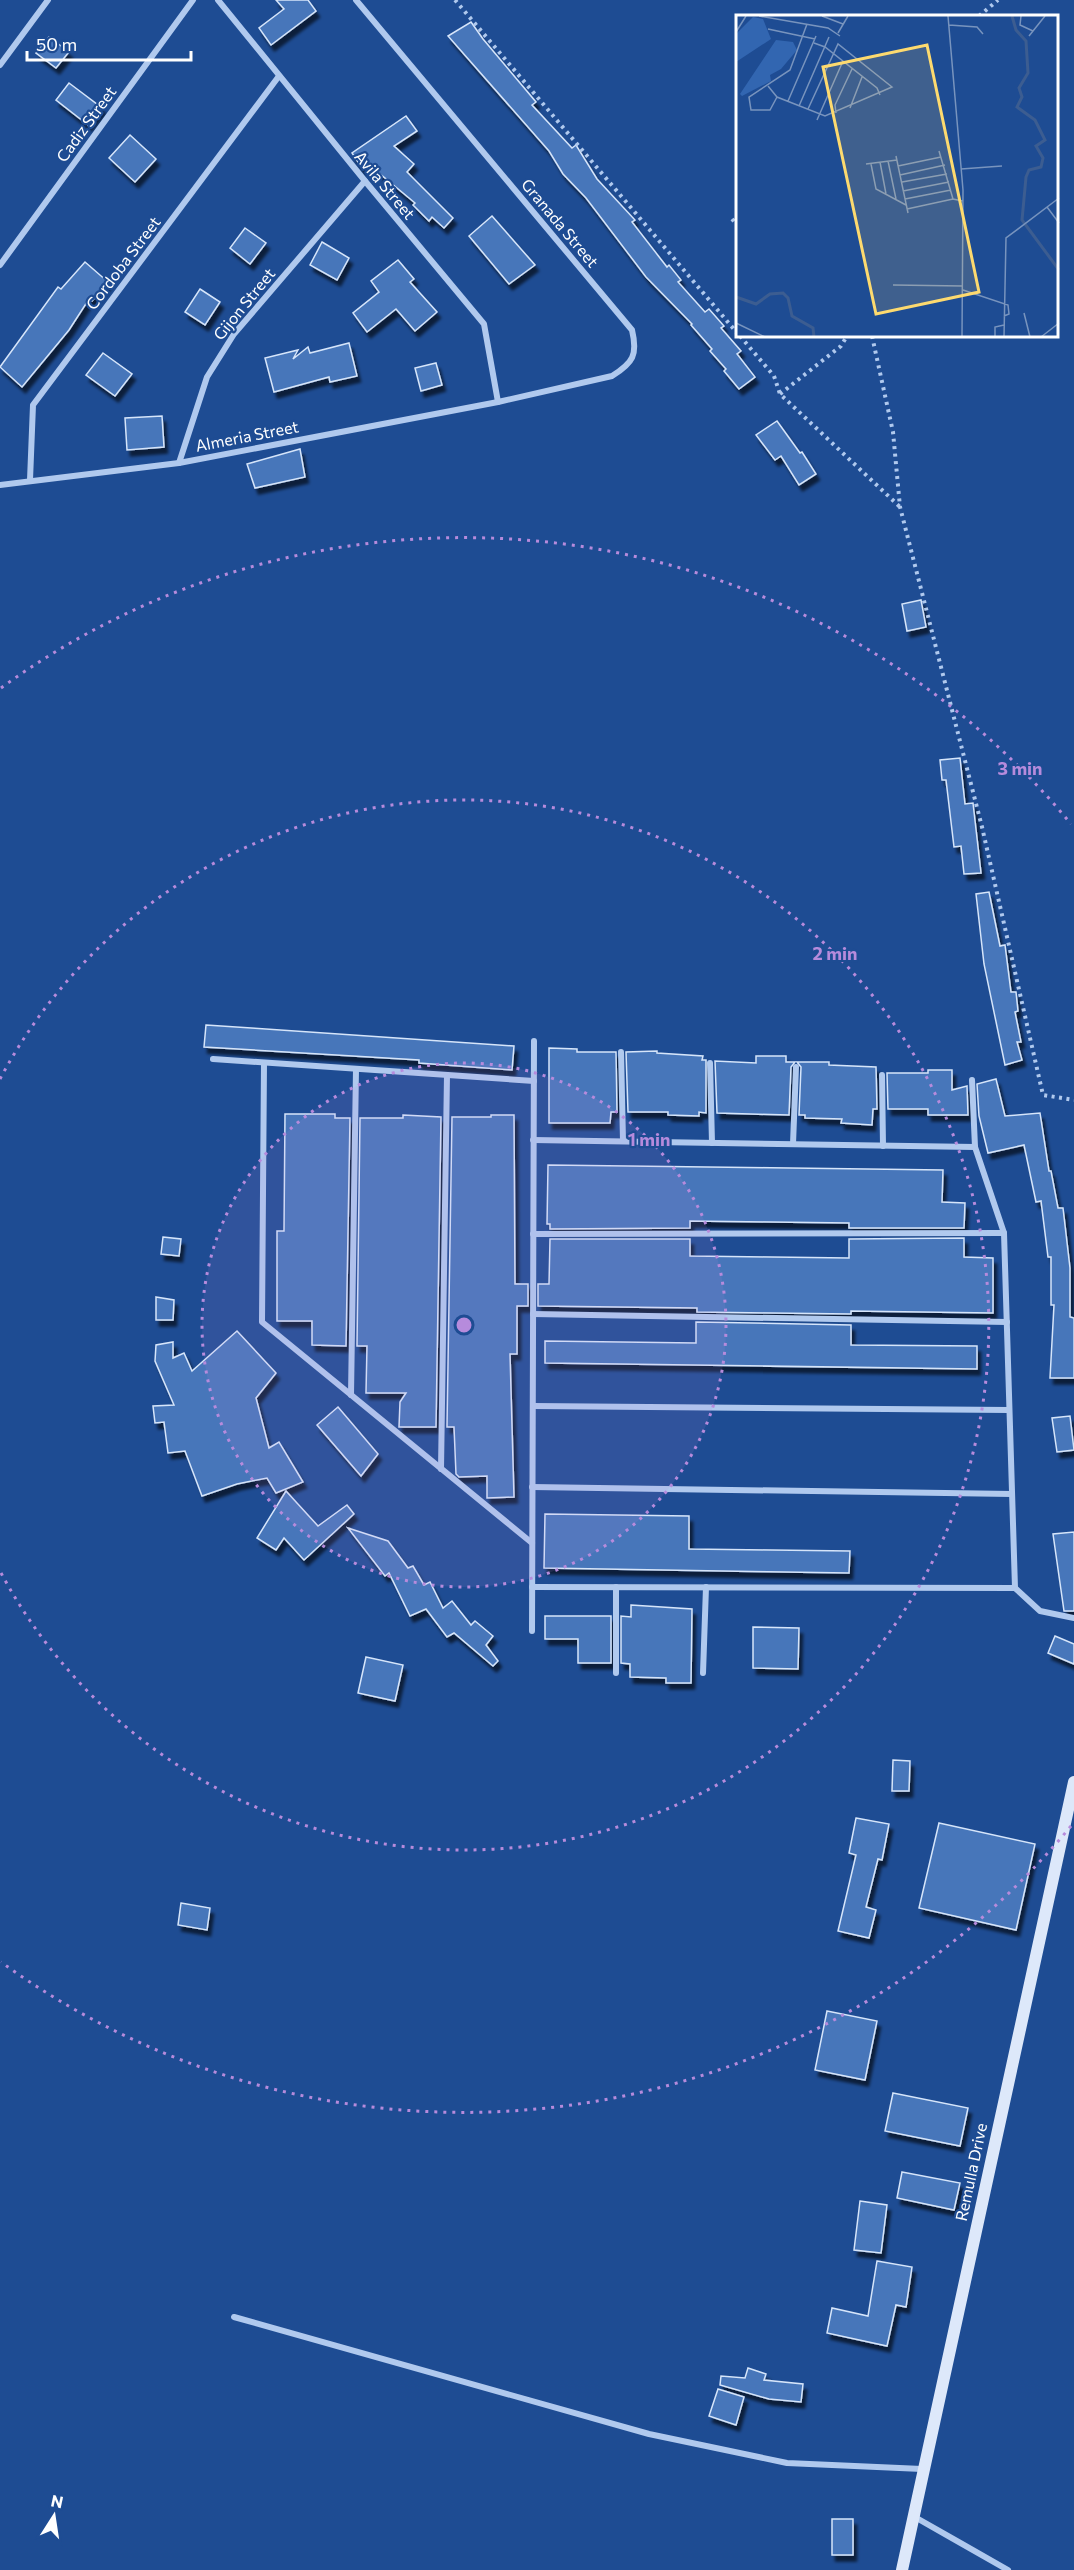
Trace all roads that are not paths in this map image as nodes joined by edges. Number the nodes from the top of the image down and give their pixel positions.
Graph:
1 (48, 0) edge
2 (193, 0) edge
3 (218, 0) edge
4 (356, 0) edge
5 (0, 65) edge
6 (279, 76) junction
7 (364, 182) junction
8 (0, 264) edge
9 (498, 402) junction
10 (179, 463) junction
11 (30, 480) junction
12 (0, 485) edge
13 (534, 1041) dead end
14 (621, 1052) dead end
15 (213, 1059) dead end
16 (264, 1063) junction
17 (710, 1063) dead end
18 (796, 1067) dead end
19 (356, 1069) junction
20 (447, 1075) junction
21 (882, 1075) dead end
22 (972, 1080) dead end
23 (534, 1081) junction
24 (533, 1140) junction
25 (623, 1141) junction
26 (712, 1143) junction
27 (794, 1144) junction
28 (883, 1146) junction
29 (975, 1147) junction
30 (1004, 1233) junction
31 (533, 1234) junction
32 (533, 1314) junction
33 (1007, 1322) junction
34 (351, 1395) junction
35 (532, 1406) junction
36 (1009, 1410) junction
37 (441, 1469) junction
38 (532, 1487) junction
39 (1012, 1494) junction
40 (532, 1544) junction
41 (532, 1587) junction
42 (616, 1587) junction
43 (706, 1587) junction
44 (1015, 1588) junction
45 (1074, 1618) edge
46 (532, 1631) dead end
47 (616, 1673) dead end
48 (703, 1673) dead end
49 (1074, 1782) edge
50 (234, 2317) dead end
51 (922, 2469) junction
52 (913, 2516) junction
53 (902, 2570) edge
54 (1008, 2570) edge

1 - 5 street
2 - 8 street, Cadiz Street
3 - 6 street, Avila Street
4 - 9 street, Granada Street
6 - 7 street, Avila Street
6 - 11 street, Cordoba Street
7 - 9 street, Avila Street
7 - 10 street, Gijon Street
9 - 10 street, Almeria Street
10 - 11 street, Almeria Street
11 - 12 street, Almeria Street
13 - 23 street
14 - 25 street
15 - 16 street
16 - 19 street
16 - 34 street
17 - 26 street
18 - 27 street
19 - 20 street
19 - 34 street
20 - 23 street
20 - 37 street
21 - 28 street
22 - 29 street
23 - 24 street
24 - 25 street
24 - 31 street
25 - 26 street
26 - 27 street
27 - 28 street
28 - 29 street
29 - 30 street
30 - 31 street
30 - 33 street
31 - 32 street
32 - 33 street
32 - 35 street
33 - 36 street
34 - 37 street
35 - 36 street
35 - 38 street
36 - 39 street
37 - 40 street
38 - 39 street
38 - 40 street
39 - 44 street
40 - 41 street
41 - 42 street
41 - 46 street
42 - 43 street
42 - 47 street
43 - 44 street
43 - 48 street
44 - 45 street
49 - 51 main road, Remulla Drive
50 - 51 street
51 - 52 main road, Remulla Drive
52 - 53 main road, Remulla Drive
52 - 54 street

